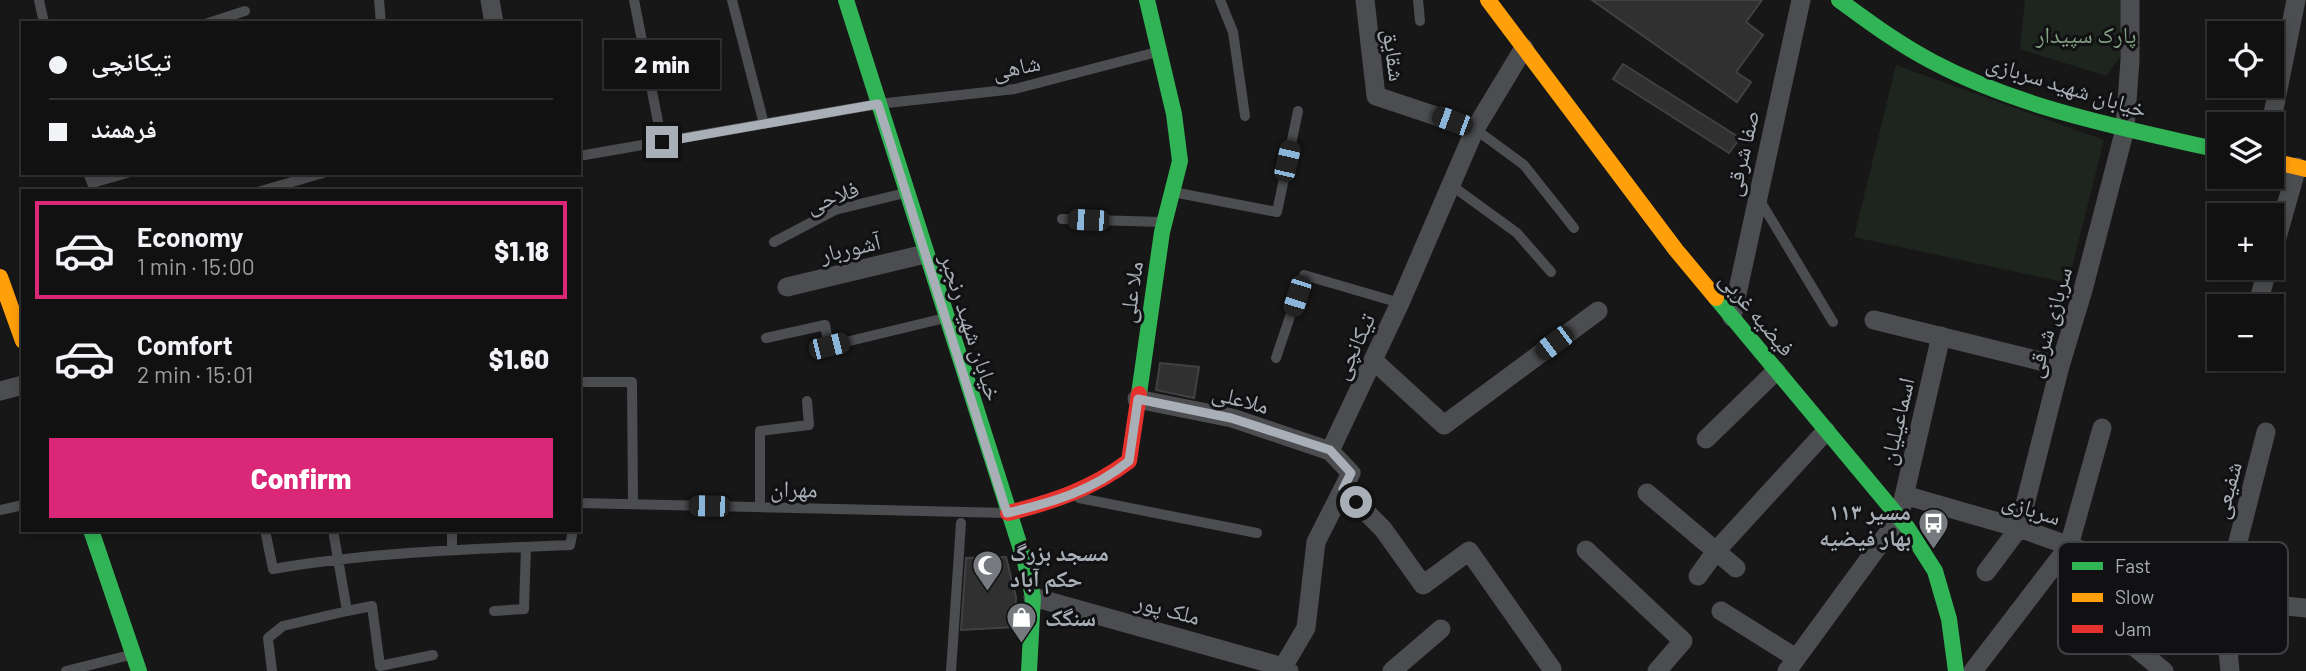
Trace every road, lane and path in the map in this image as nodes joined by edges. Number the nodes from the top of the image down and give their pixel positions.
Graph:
1 (39, 0) edge
2 (379, 0) edge
3 (490, 0) edge
4 (634, 0) edge
5 (732, 0) edge
6 (846, 0) edge
7 (1147, 0) edge
8 (1220, 0) edge
9 (1365, 0) edge
10 (1418, 0) edge
11 (1488, 0) edge
12 (1801, 0) edge
13 (1839, 0) edge
14 (2130, 0) edge
15 (2296, 0) edge
16 (245, 11) dead end
17 (44, 21) edge
18 (214, 21) edge
19 (381, 21) edge
20 (494, 21) edge
21 (1420, 21) dead end
22 (1524, 48) junction
23 (1159, 51) junction
24 (878, 104) junction
25 (1298, 111) dead end
26 (2273, 112) edge
27 (1245, 116) dead end
28 (764, 124) junction
29 (1475, 129) junction
30 (2125, 129) junction
31 (662, 142) junction
32 (2207, 147) edge
33 (581, 156) edge
34 (2284, 164) edge
35 (2302, 168) edge
36 (89, 175) edge
37 (120, 175) edge
38 (316, 175) edge
39 (1451, 185) junction
40 (268, 189) edge
41 (1172, 192) junction
42 (906, 193) junction
43 (1757, 196) junction
44 (1062, 219) dead end
45 (2284, 221) edge
46 (1165, 222) junction
47 (1574, 228) dead end
48 (774, 242) dead end
49 (925, 254) junction
50 (1551, 272) dead end
51 (0, 277) edge
52 (787, 287) dead end
53 (1400, 303) junction
54 (1598, 311) dead end
55 (1732, 317) junction
56 (945, 318) junction
57 (1874, 320) dead end
58 (1833, 321) dead end
59 (21, 335) edge
60 (1941, 336) junction
61 (766, 338) dead end
62 (1276, 358) dead end
63 (1373, 360) junction
64 (2060, 366) junction
65 (1776, 371) junction
66 (581, 382) edge
67 (21, 386) edge
68 (0, 391) edge
69 (1138, 399) junction
70 (807, 401) dead end
71 (2102, 428) dead end
72 (1826, 431) junction
73 (2266, 432) dead end
74 (1706, 439) dead end
75 (1330, 450) junction
76 (1343, 489) junction
77 (1647, 493) dead end
78 (1904, 495) junction
79 (1070, 497) junction
80 (581, 503) edge
81 (633, 504) junction
82 (21, 505) edge
83 (760, 507) junction
84 (0, 510) edge
85 (1007, 513) junction
86 (1899, 517) junction
87 (961, 523) dead end
88 (2019, 528) junction
89 (92, 532) edge
90 (265, 532) edge
91 (333, 532) edge
92 (452, 532) edge
93 (573, 532) edge
94 (1257, 533) dead end
95 (2058, 542) edge
96 (2069, 542) edge
97 (2238, 542) edge
98 (526, 547) junction
99 (452, 550) junction
100 (1586, 550) dead end
101 (1716, 551) junction
102 (337, 558) junction
103 (2058, 559) edge
104 (1736, 568) dead end
105 (1986, 572) dead end
106 (1698, 576) dead end
107 (1033, 597) junction
108 (2288, 606) edge
109 (2306, 608) edge
110 (347, 611) junction
111 (494, 611) dead end
112 (1721, 611) dead end
113 (1441, 629) dead end
114 (134, 654) junction
115 (2143, 654) edge
116 (433, 655) dead end
117 (1791, 665) edge
118 (1286, 669) edge
119 (1552, 669) dead end
120 (66, 671) edge
121 (139, 671) edge
122 (272, 671) edge
123 (951, 671) edge
124 (1030, 671) edge
125 (1392, 671) edge
126 (1657, 671) edge
127 (1956, 671) edge
128 (1973, 671) edge
129 (2164, 671) edge

1 - 17 lane
2 - 19 lane
3 - 20 street
4 - 31 lane
5 - 28 lane
6 - 24 street, خیابان شهید رنجبر
7 - 23 street, ملا علی
8 - 27 lane
9 - 29 street, شقایق
10 - 21 lane
11 - 22 street, فیضیه غربی
12 - 43 street, صفا شرقی
13 - 30 street, خیابان شهید سربازی
14 - 30 street, سربازی شرقی
15 - 26 street
16 - 18 lane
22 - 29 street, تیکانچی
22 - 55 street, فیضیه غربی
23 - 24 lane, شاهی
23 - 41 street, ملا علی
24 - 28 lane, شاهی
24 - 42 street, خیابان شهید رنجبر
25 - 41 lane
28 - 31 lane, شاهی
29 - 39 street, تیکانچی
29 - 47 lane
30 - 32 street, خیابان شهید سربازی
30 - 64 street, سربازی شرقی
31 - 33 lane, شاهی
34 - 35 street
35 - 45 street
36 - 37 lane
38 - 40 lane
39 - 50 lane
39 - 53 street, تیکانچی
41 - 46 street, ملا علی
42 - 48 lane, فلاحی
42 - 49 street, خیابان شهید رنجبر
43 - 55 street, صفا شرقی
43 - 58 lane
44 - 46 lane
46 - 69 street, ملا علی
49 - 52 street, آشوربار
49 - 56 street, خیابان شهید رنجبر
51 - 59 street
53 - 62 lane
53 - 63 street, تیکانچی
54 - 63 street
55 - 65 street, فیضیه غربی
56 - 61 lane
56 - 85 street, خیابان شهید رنجبر
57 - 60 street
60 - 64 street
60 - 78 street, اسماعیلیان
63 - 75 street, تیکانچی
64 - 88 street, سربازی شرقی
65 - 72 street, فیضیه غربی
65 - 74 street
66 - 81 lane
67 - 68 street
69 - 75 street, ملاعلی
69 - 79 street, ملا علی
70 - 83 lane
71 - 96 street
72 - 86 street, فیضیه غربی
72 - 101 street
73 - 97 street, شفیعی
75 - 76 street
76 - 118 street
76 - 119 street
77 - 101 street
78 - 86 street, اسماعیلیان
78 - 88 street, سربازی
79 - 85 street, ملا علی
79 - 94 lane
80 - 81 lane, مهران
81 - 83 lane, مهران
82 - 84 lane
83 - 85 lane, مهران
85 - 107 street, خیابان شهید رنجبر
86 - 117 street
86 - 127 street, فیضیه غربی
87 - 123 lane
88 - 95 street, سربازی
88 - 105 street
89 - 114 street
90 - 102 lane
91 - 102 lane
92 - 99 lane
93 - 98 lane
98 - 99 lane
98 - 111 lane
99 - 102 lane
100 - 126 street
101 - 104 street
101 - 106 street
102 - 110 lane
103 - 128 street
107 - 118 street, ملک پور
107 - 124 street, خیابان شهید رنجبر
108 - 109 street, سربازی
110 - 116 lane
110 - 122 lane
112 - 117 street
113 - 125 street
114 - 120 lane
114 - 121 street
115 - 129 street

